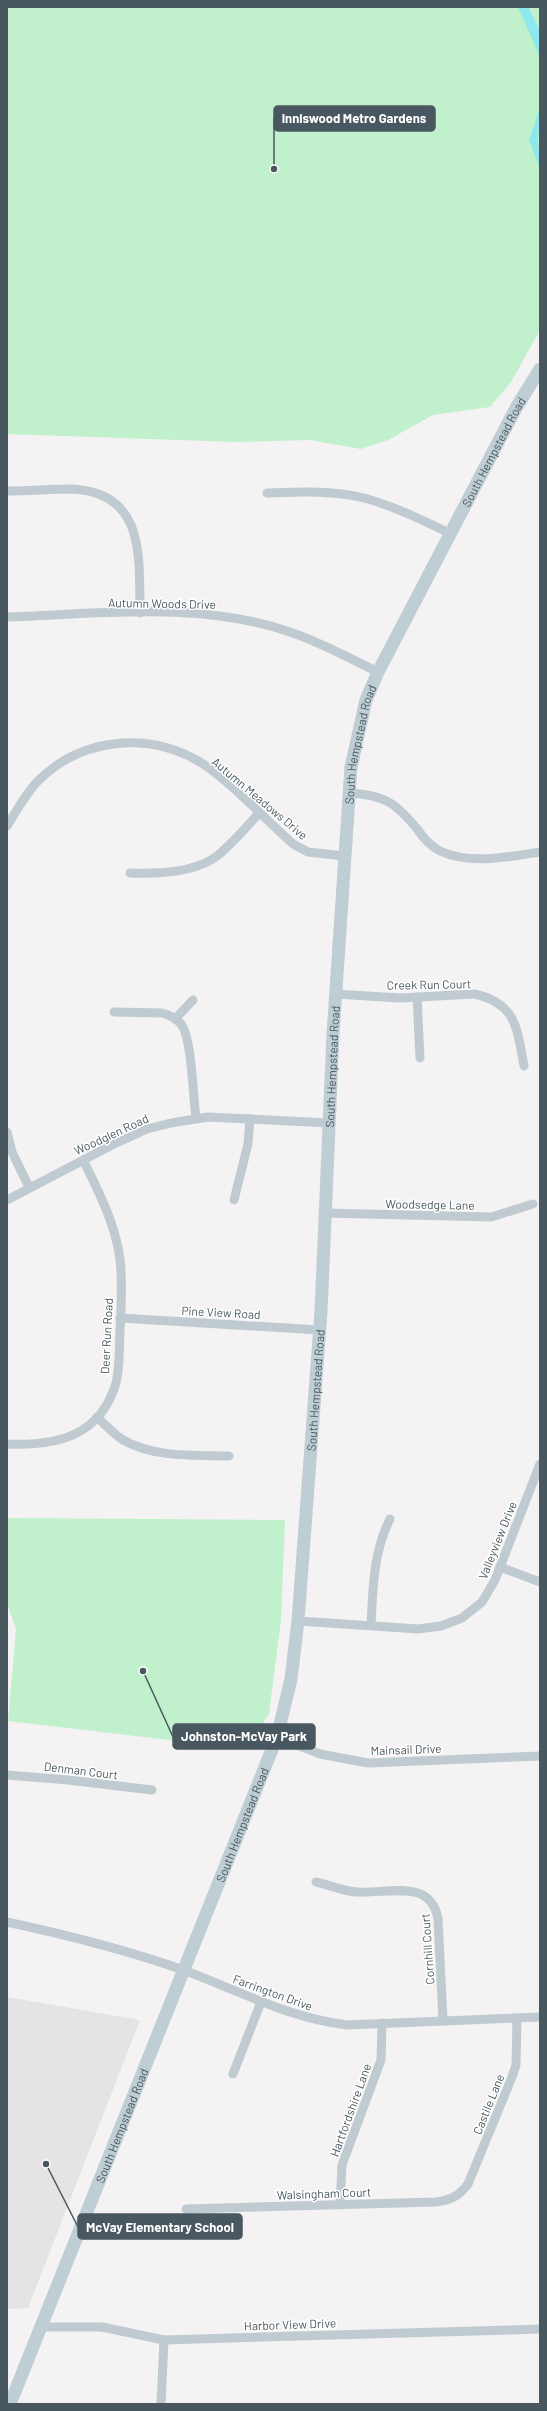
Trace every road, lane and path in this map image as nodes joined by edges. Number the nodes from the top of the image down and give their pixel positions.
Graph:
1 (540, 369) edge
2 (7, 491) edge
3 (266, 493) dead end
4 (449, 534) junction
5 (140, 613) junction
6 (7, 617) edge
7 (378, 672) junction
8 (349, 793) junction
9 (259, 813) junction
10 (7, 826) edge
11 (540, 852) edge
12 (344, 856) junction
13 (130, 873) dead end
14 (335, 994) junction
15 (418, 997) junction
16 (193, 1000) dead end
17 (114, 1012) dead end
18 (175, 1019) junction
19 (420, 1058) dead end
20 (524, 1066) dead end
21 (196, 1118) junction
22 (250, 1119) junction
23 (329, 1123) junction
24 (7, 1132) edge
25 (83, 1160) junction
26 (29, 1187) junction
27 (7, 1200) edge
28 (234, 1200) dead end
29 (533, 1204) dead end
30 (326, 1213) junction
31 (120, 1318) junction
32 (320, 1330) junction
33 (98, 1417) junction
34 (7, 1444) edge
35 (229, 1456) dead end
36 (540, 1464) edge
37 (390, 1519) dead end
38 (500, 1567) junction
39 (540, 1582) edge
40 (298, 1621) junction
41 (371, 1625) junction
42 (277, 1737) junction
43 (540, 1756) edge
44 (7, 1775) edge
45 (152, 1790) dead end
46 (316, 1882) dead end
47 (7, 1922) edge
48 (185, 1970) junction
49 (261, 2002) junction
50 (540, 2017) edge
51 (518, 2018) junction
52 (443, 2020) junction
53 (382, 2023) junction
54 (233, 2074) dead end
55 (460, 2194) joint
56 (340, 2205) junction
57 (186, 2209) dead end
58 (41, 2326) junction
59 (540, 2329) edge
60 (164, 2340) junction
61 (10, 2404) edge
62 (161, 2404) edge

1 - 4 street, South Hempstead Road
2 - 5 street
3 - 4 street
4 - 7 street, South Hempstead Road
5 - 6 street, Autumn Woods Drive
5 - 7 street, Autumn Woods Drive
7 - 8 street, South Hempstead Road
8 - 11 street
8 - 12 street, South Hempstead Road
9 - 10 street, Autumn Meadows Drive
9 - 12 street, Autumn Meadows Drive
9 - 13 street
12 - 14 street, South Hempstead Road
14 - 15 street, Creek Run Court
14 - 23 street, South Hempstead Road
15 - 19 street
15 - 20 street, Creek Run Court
16 - 18 street
17 - 18 street
18 - 21 street
21 - 22 street, Woodglen Road
21 - 25 street, Woodglen Road
22 - 23 street, Woodglen Road
22 - 28 street
23 - 30 street, South Hempstead Road
24 - 26 street
25 - 26 street, Woodglen Road
25 - 31 street, Deer Run Road
26 - 27 street, Woodglen Road
29 - 30 street, Woodsedge Lane
30 - 32 street, South Hempstead Road
31 - 32 street, Pine View Road
31 - 33 street, Deer Run Road
32 - 40 street, South Hempstead Road
33 - 34 street, Deer Run Road
33 - 35 street
36 - 38 street, Valleyview Drive
37 - 41 street
38 - 39 street
38 - 41 street, Valleyview Drive
40 - 41 street, Valleyview Drive
40 - 42 street, South Hempstead Road
42 - 43 street, Mainsail Drive
42 - 48 street, South Hempstead Road
44 - 45 street, Denman Court
46 - 52 street, Cornhill Court
47 - 48 street, Farrington Drive
48 - 49 street, Farrington Drive
48 - 58 street, South Hempstead Road
49 - 53 street, Farrington Drive
49 - 54 street
50 - 51 street, Farrington Drive
51 - 52 street, Farrington Drive
51 - 55 street, Castile Lane
52 - 53 street, Farrington Drive
53 - 56 street, Hartfordshire Lane
55 - 56 street, Walsingham Court
56 - 57 street, Walsingham Court
58 - 60 street, Harbor View Drive
58 - 61 street, South Hempstead Road
59 - 60 street, Harbor View Drive
60 - 62 street

